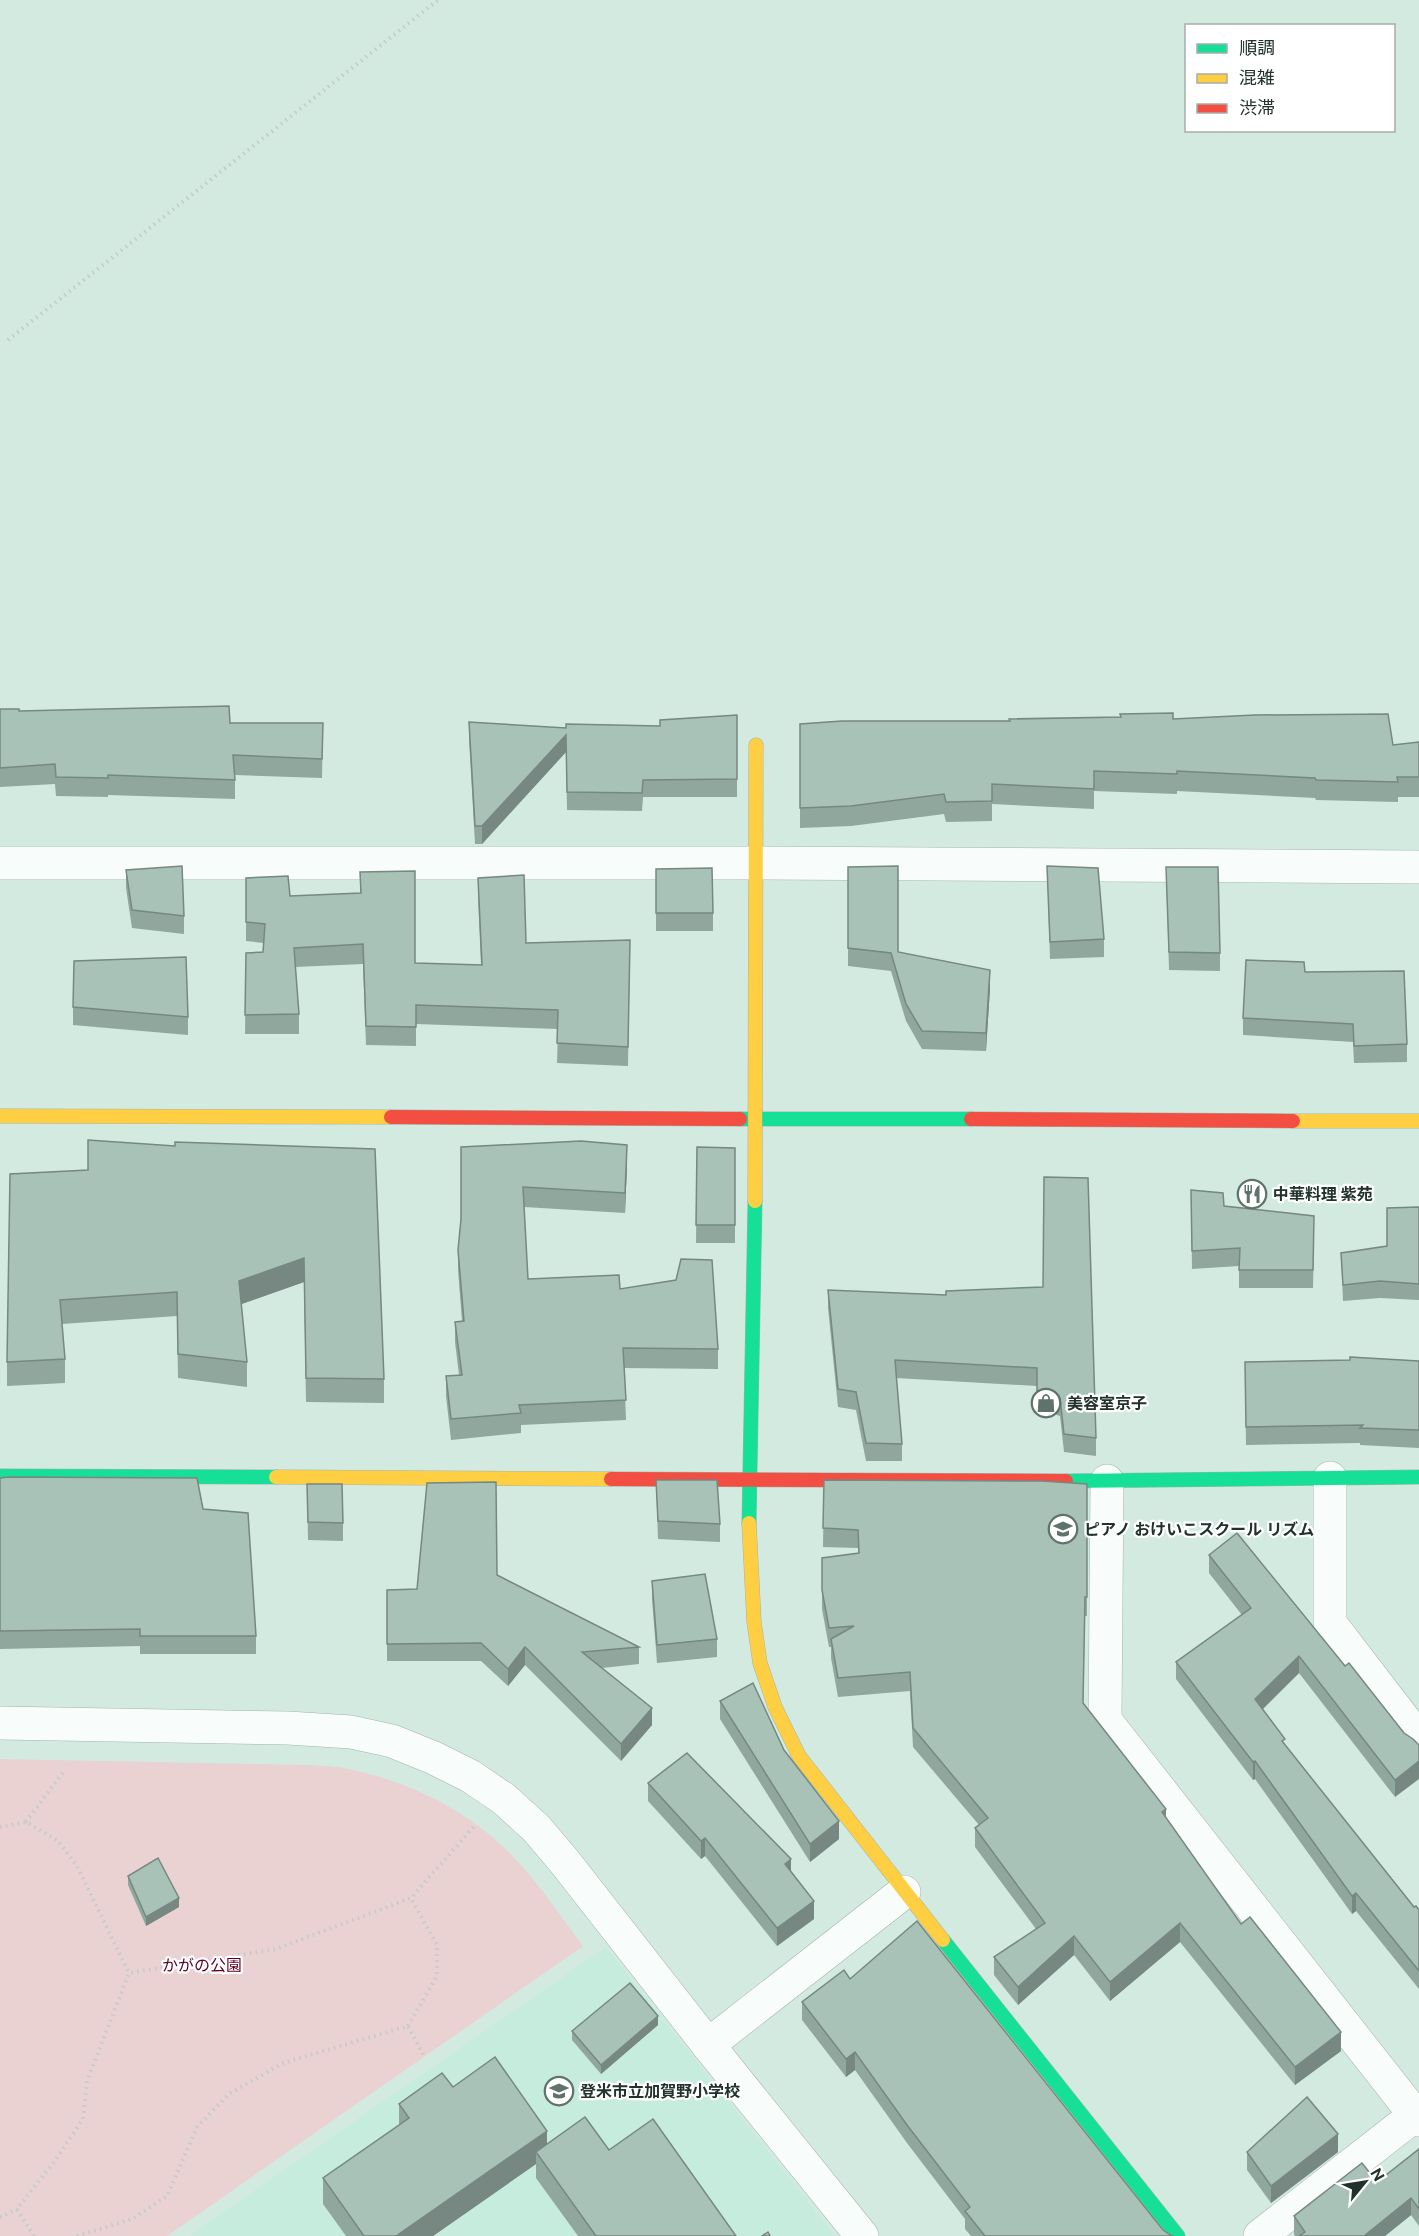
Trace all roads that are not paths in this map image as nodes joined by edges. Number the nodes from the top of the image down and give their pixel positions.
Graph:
1 (756, 745) dead end
2 (0, 863) edge
3 (757, 863) junction
4 (1419, 867) edge
5 (0, 1116) edge
6 (757, 1118) junction
7 (1419, 1121) edge
8 (0, 1476) edge
9 (751, 1478) junction
10 (1330, 1478) junction
11 (1419, 1478) edge
12 (1107, 1481) junction
13 (0, 1723) edge
14 (1419, 1739) edge
15 (904, 1892) junction
16 (708, 2045) junction
17 (1418, 2116) edge
18 (862, 2236) edge
19 (1178, 2236) edge
20 (1260, 2236) edge

1 - 3 street
2 - 3 street
3 - 4 street
3 - 6 street
5 - 6 street
6 - 7 street
6 - 9 street
8 - 9 street
9 - 12 street
9 - 15 street
10 - 11 street
10 - 12 street
10 - 14 street
12 - 17 street
13 - 16 street
15 - 16 street
15 - 19 street
16 - 18 street
17 - 20 street

